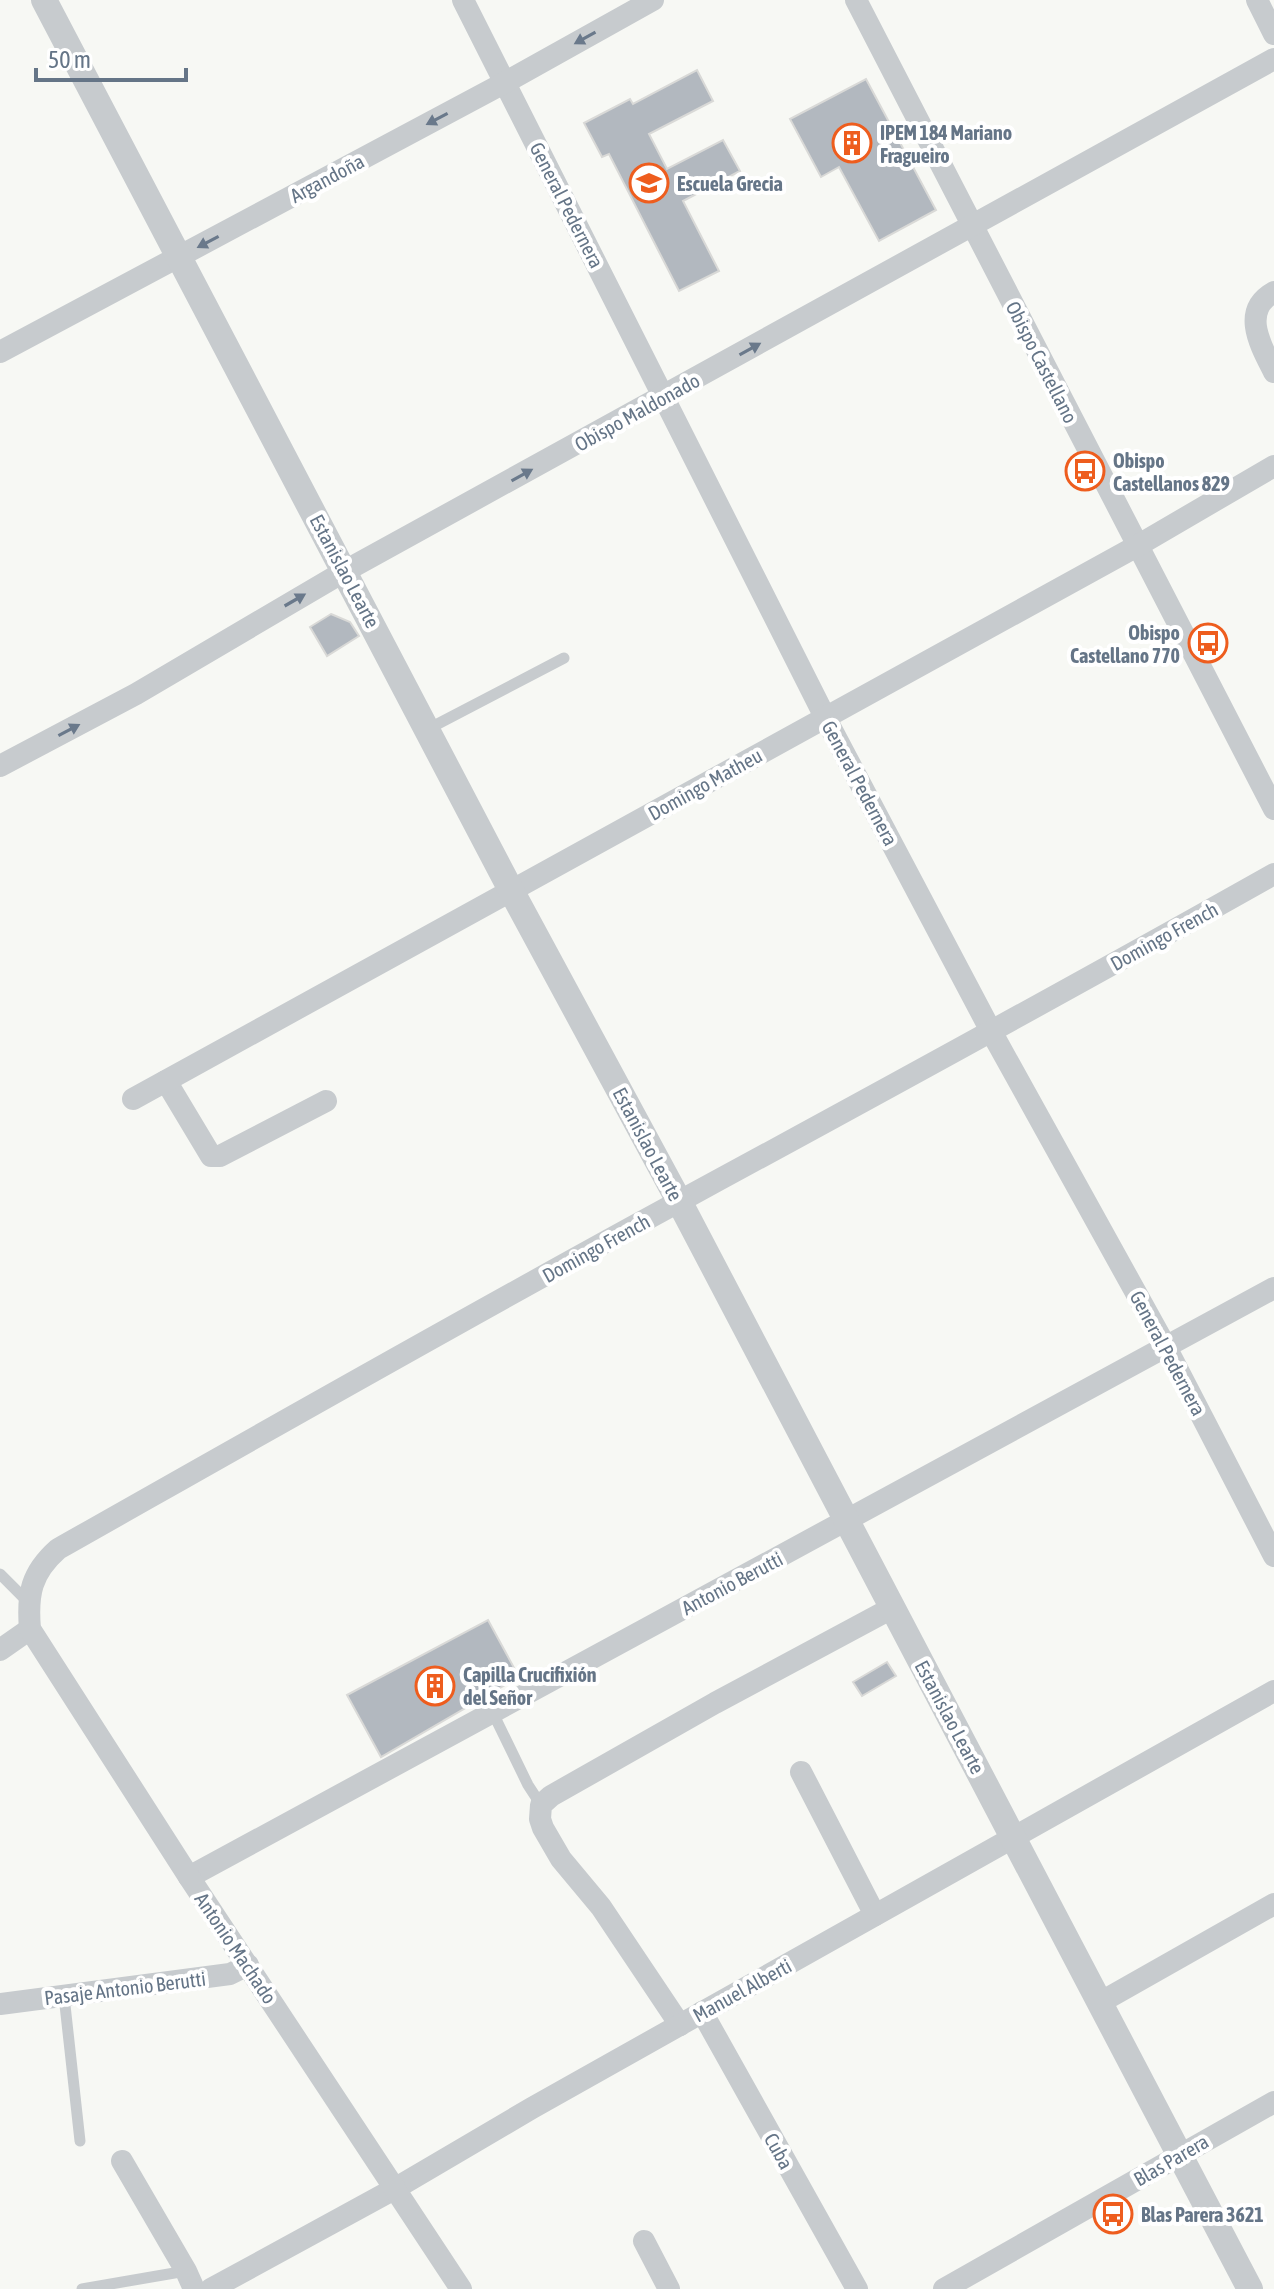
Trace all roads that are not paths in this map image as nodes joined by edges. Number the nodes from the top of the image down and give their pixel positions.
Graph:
1 (44, 0) edge
2 (463, 0) edge
3 (653, 0) edge
4 (856, 0) edge
5 (1257, 0) edge
6 (1274, 34) edge
7 (1274, 59) edge
8 (506, 82) junction
9 (971, 225) junction
10 (180, 256) junction
11 (1274, 292) edge
12 (0, 352) edge
13 (1274, 372) edge
14 (663, 398) junction
15 (1274, 466) edge
16 (1137, 546) junction
17 (345, 571) junction
18 (564, 658) dead end
19 (825, 717) junction
20 (428, 729) junction
21 (0, 766) edge
22 (1274, 809) edge
23 (1274, 874) edge
24 (512, 892) junction
25 (992, 1033) junction
26 (166, 1081) junction
27 (133, 1099) dead end
28 (326, 1101) dead end
29 (679, 1201) junction
30 (1274, 1288) edge
31 (1166, 1347) junction
32 (847, 1521) junction
33 (1274, 1556) edge
34 (0, 1574) edge
35 (27, 1601) junction
36 (892, 1608) junction
37 (30, 1629) junction
38 (0, 1650) edge
39 (1274, 1691) edge
40 (492, 1711) junction
41 (801, 1772) dead end
42 (541, 1805) junction
43 (1013, 1837) junction
44 (189, 1877) junction
45 (1274, 1904) edge
46 (875, 1915) junction
47 (248, 1965) junction
48 (64, 1996) junction
49 (1101, 2002) junction
50 (0, 2004) edge
51 (702, 2012) junction
52 (680, 2025) junction
53 (1274, 2102) edge
54 (80, 2141) dead end
55 (1180, 2155) junction
56 (122, 2161) dead end
57 (396, 2188) junction
58 (644, 2241) dead end
59 (190, 2280) edge
60 (82, 2289) edge
61 (211, 2289) edge
62 (461, 2289) edge
63 (669, 2289) edge
64 (857, 2289) edge
65 (944, 2289) edge
66 (1250, 2289) edge

1 - 10 street, Estanislao Learte
2 - 8 street, General Pedernera
3 -> 8 street, Argandoña
4 - 9 street, Obispo Castellano
5 - 6 street
7 - 9 street, Obispo Maldonado
8 -> 10 street, Argandoña
8 - 14 street, General Pedernera
14 -> 9 street, Obispo Maldonado
9 - 16 street, Obispo Castellano
10 - 12 street, Argandoña
10 - 17 street, Estanislao Learte
11 - 13 street
17 -> 14 street, Obispo Maldonado
14 - 19 street, General Pedernera
15 - 16 street, Domingo Matheu
16 - 19 street, Domingo Matheu
16 - 22 street, Obispo Castellano
17 - 20 street, Estanislao Learte
21 -> 17 street, Obispo Maldonado
18 - 20 lane
19 - 24 street, Domingo Matheu
19 - 25 street, General Pedernera
20 - 24 street, Estanislao Learte
23 - 25 street, Domingo French
24 - 26 street, Domingo Matheu
24 - 29 street, Estanislao Learte
25 - 29 street, Domingo French
25 - 31 street, General Pedernera
26 - 27 street, Domingo Matheu
26 - 28 street
29 - 32 street, Estanislao Learte
29 - 35 street, Domingo French
30 - 31 street, Antonio Berutti
31 - 32 street, Antonio Berutti
31 - 33 street, General Pedernera
32 - 36 street, Estanislao Learte
32 - 40 street, Antonio Berutti
34 - 35 lane
35 - 37 street, Antonio Machado
36 - 42 street
36 - 43 street, Estanislao Learte
37 - 38 street
37 - 44 street, Antonio Machado
39 - 43 street, Manuel Alberti
40 - 42 lane
40 - 44 street, Antonio Berutti
41 - 46 street
42 - 52 street
43 - 46 street, Manuel Alberti
43 - 49 street, Estanislao Learte
44 - 47 street, Antonio Machado
45 - 49 street
46 - 51 street, Manuel Alberti
47 - 48 street, Pasaje Antonio Berutti
47 - 57 street, Antonio Machado
48 - 50 street, Pasaje Antonio Berutti
48 - 54 lane
49 - 55 street, Estanislao Learte
51 - 52 street, Manuel Alberti
51 - 64 street, Cuba
52 - 57 street, Manuel Alberti
53 - 55 street, Blas Parera
55 - 65 street, Blas Parera
55 - 66 street, Estanislao Learte
56 - 59 street
57 - 61 street, Manuel Alberti
57 - 62 street, Antonio Machado
58 - 63 street
59 - 60 lane

